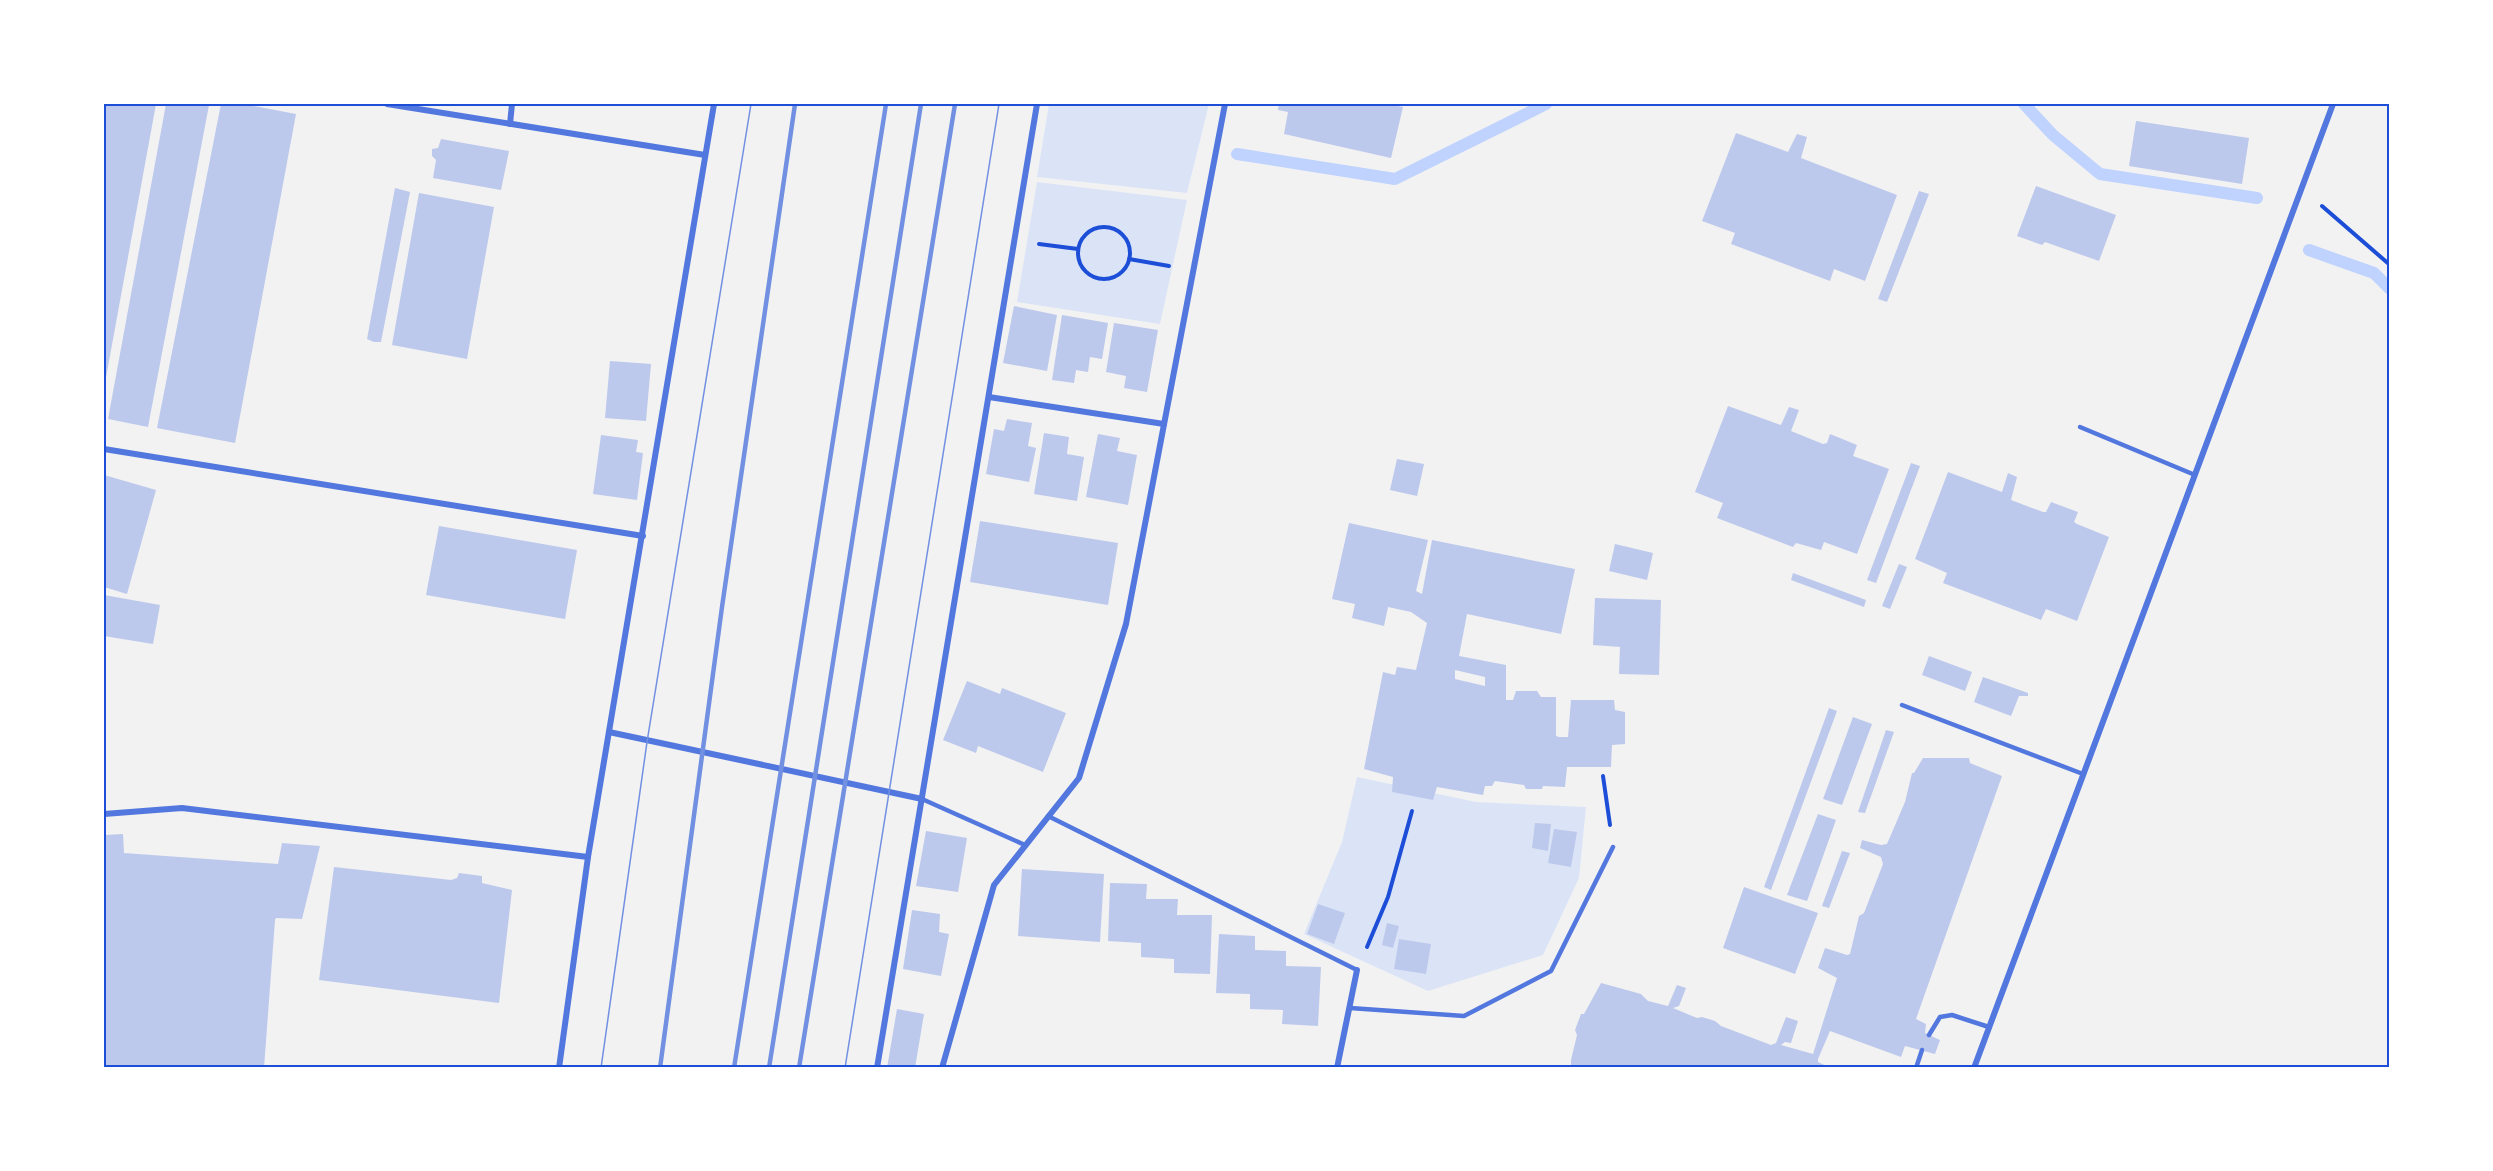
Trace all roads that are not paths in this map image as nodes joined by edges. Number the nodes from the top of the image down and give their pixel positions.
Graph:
1 (387, 104) edge
2 (513, 104) edge
3 (714, 104) edge
4 (1037, 104) edge
5 (1225, 104) edge
6 (2333, 104) edge
7 (510, 123) junction
8 (705, 155) junction
9 (989, 397) junction
10 (1164, 424) junction
11 (2080, 427) dead end
12 (104, 448) edge
13 (2195, 475) junction
14 (643, 536) junction
15 (1902, 705) dead end
16 (609, 732) junction
17 (2083, 774) junction
18 (922, 799) junction
19 (104, 814) edge
20 (1048, 816) junction
21 (1026, 845) junction
22 (1613, 847) road end
23 (588, 857) junction
24 (1357, 970) joint
25 (1350, 1008) junction
26 (1989, 1027) junction
27 (1929, 1035) dead end
28 (1922, 1050) dead end
29 (559, 1068) edge
30 (877, 1068) edge
31 (942, 1068) edge
32 (1337, 1068) edge
33 (1916, 1068) edge
34 (1974, 1068) edge

1 - 7 street
2 - 7 street
3 - 8 street
4 - 9 street
5 - 10 street
6 - 13 street
7 - 8 street
8 - 14 street
9 - 10 street
9 - 18 street
10 - 20 street
11 - 13 lane
12 - 14 street
13 - 17 street
14 - 16 street
15 - 17 lane
16 - 18 street
16 - 23 street
17 - 26 street
18 - 21 lane
18 - 30 street
19 - 23 street
20 - 21 street
20 - 24 lane
21 - 31 street
22 - 25 lane
23 - 29 street
24 - 25 street
25 - 32 street
26 - 27 lane
26 - 34 street
28 - 33 lane

